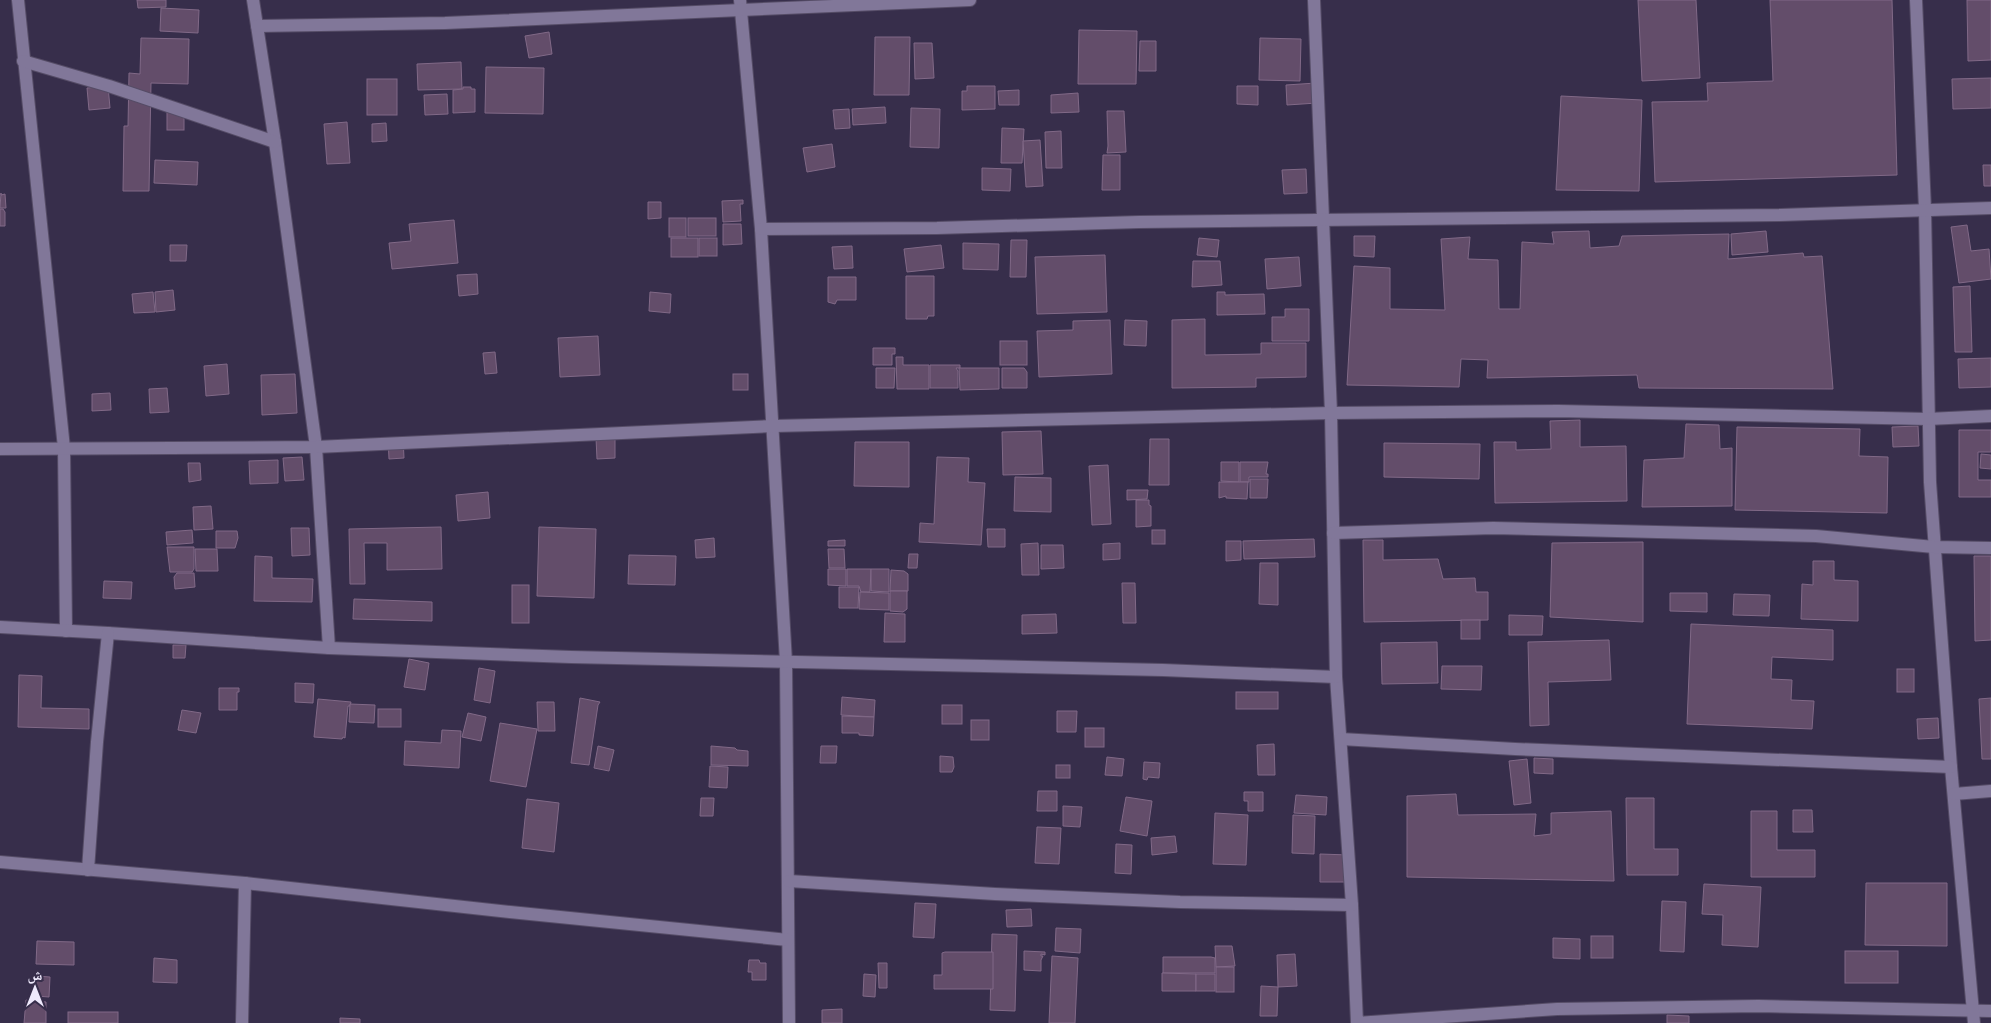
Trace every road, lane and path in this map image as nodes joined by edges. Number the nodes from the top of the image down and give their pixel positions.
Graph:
1 (18, 0) edge
2 (253, 0) edge
3 (970, 0) edge
4 (1314, 0) edge
5 (1916, 0) edge
6 (740, 5) edge
7 (257, 26) junction
8 (23, 60) junction
9 (275, 142) junction
10 (1991, 208) edge
11 (1925, 209) junction
12 (1322, 220) junction
13 (761, 229) junction
14 (1331, 413) junction
15 (1991, 416) edge
16 (1928, 419) junction
17 (774, 426) junction
18 (316, 447) junction
19 (64, 448) junction
20 (0, 449) edge
21 (1333, 533) junction
22 (1934, 547) junction
23 (1991, 548) edge
24 (0, 627) edge
25 (66, 631) junction
26 (108, 633) junction
27 (329, 648) junction
28 (786, 662) junction
29 (1336, 677) junction
30 (1341, 739) junction
31 (1951, 767) junction
32 (1991, 791) edge
33 (1954, 794) junction
34 (0, 862) edge
35 (88, 870) junction
36 (789, 881) junction
37 (246, 883) junction
38 (1352, 905) junction
39 (788, 940) junction
40 (1991, 1011) edge
41 (1974, 1017) edge
42 (242, 1023) edge
43 (789, 1023) edge

1 - 8 street
2 - 7 street
3 - 6 street
4 - 12 street
5 - 11 street
6 - 7 street
6 - 13 street
7 - 9 street
8 - 9 street
8 - 19 street
9 - 18 street
10 - 11 street
11 - 12 street
11 - 16 street
12 - 13 street
12 - 14 street
13 - 17 street
14 - 16 street
14 - 17 street
14 - 21 street
15 - 16 street
16 - 22 street
17 - 18 street
17 - 28 street
18 - 19 street
18 - 27 street
19 - 20 street
19 - 25 street
21 - 22 street
21 - 29 street
22 - 23 street
22 - 31 street
24 - 25 street
25 - 26 street
26 - 27 street
26 - 35 street
27 - 28 street
28 - 29 street
28 - 36 street
29 - 30 street
30 - 31 street
30 - 38 street
31 - 33 street
32 - 33 street
33 - 41 street
34 - 35 street
35 - 37 street
36 - 38 street
36 - 39 street
37 - 39 street
37 - 42 street
38 - 41 street
39 - 43 street
40 - 41 street

